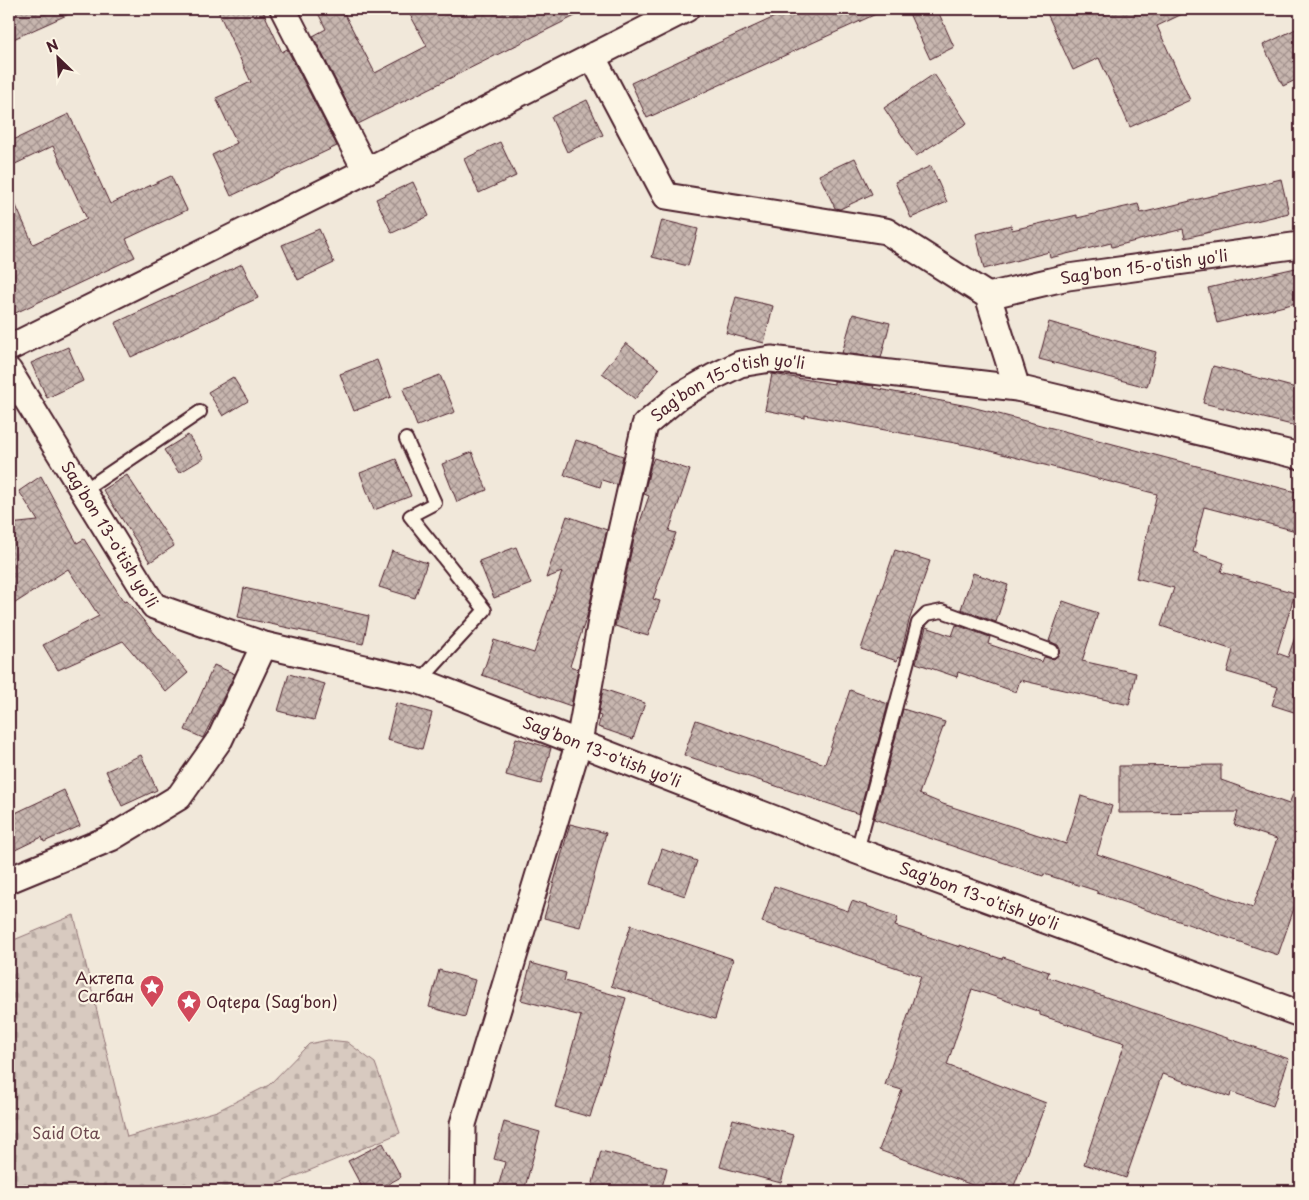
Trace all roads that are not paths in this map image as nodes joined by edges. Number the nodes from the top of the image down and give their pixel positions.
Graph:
1 (283, 9) edge
2 (686, 9) edge
3 (592, 56) junction
4 (366, 171) junction
5 (1300, 245) edge
6 (988, 296) junction
7 (9, 348) edge
8 (9, 372) edge
9 (1017, 388) junction
10 (200, 412) dead end
11 (406, 439) dead end
12 (1300, 456) edge
13 (83, 491) junction
14 (264, 645) junction
15 (1052, 651) dead end
16 (420, 681) junction
17 (579, 742) junction
18 (857, 851) junction
19 (9, 880) edge
20 (1300, 1014) edge
21 (462, 1191) edge

1 - 4 street
2 - 3 street
3 - 4 street
3 - 6 street
4 - 7 street
5 - 6 street, Sag'bon 15-o'tish yo'li
6 - 9 street
8 - 13 street, Sag'bon 13-o'tish yo'li
9 - 12 street, Sag'bon 15-o'tish yo'li
9 - 17 street, Sag'bon 15-o'tish yo'li
10 - 13 lane
11 - 16 lane
13 - 14 street, Sag'bon 13-o'tish yo'li
14 - 16 street, Sag'bon 13-o'tish yo'li
14 - 19 street
15 - 18 lane
16 - 17 street, Sag'bon 13-o'tish yo'li
17 - 18 street, Sag'bon 13-o'tish yo'li
17 - 21 street, Sag'bon 15-o'tish yo'li
18 - 20 street, Sag'bon 13-o'tish yo'li

